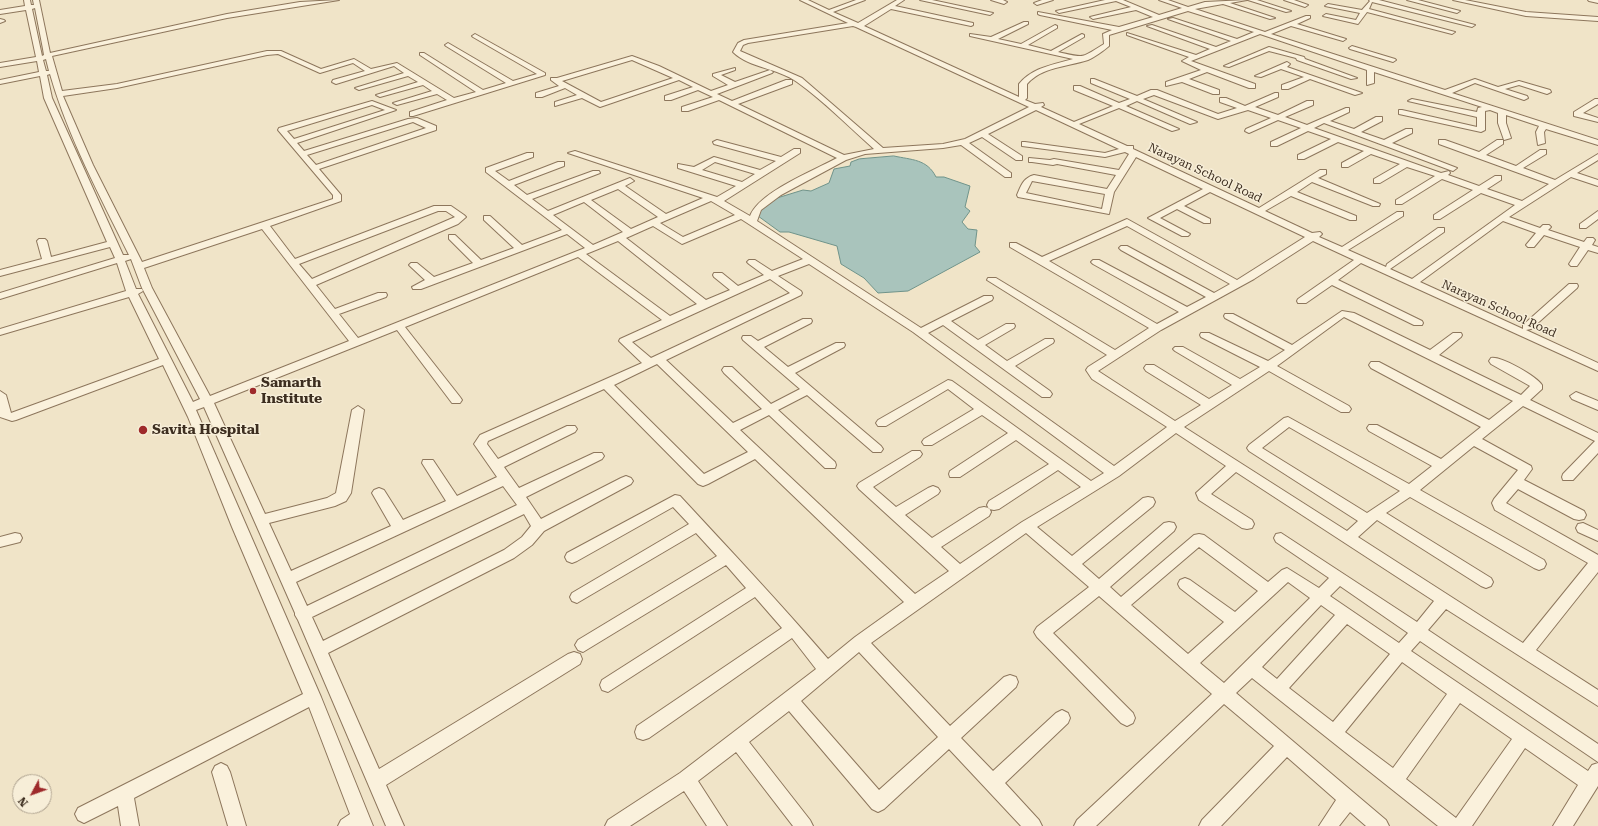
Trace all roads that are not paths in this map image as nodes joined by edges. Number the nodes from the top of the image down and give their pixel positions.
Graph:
1 (27, 0) edge
2 (336, 0) edge
3 (803, 0) edge
4 (812, 0) edge
5 (862, 0) edge
6 (902, 0) edge
7 (923, 0) edge
8 (994, 0) edge
9 (1050, 0) edge
10 (1114, 0) edge
11 (1118, 0) edge
12 (1162, 0) edge
13 (1244, 0) edge
14 (1251, 0) edge
15 (1287, 0) edge
16 (1372, 0) edge
17 (1393, 0) edge
18 (1410, 0) edge
19 (1456, 0) edge
20 (1464, 0) edge
21 (1591, 0) edge
22 (311, 1) edge
23 (1598, 1) edge
24 (1004, 2) dead end
25 (1037, 3) dead end
26 (1221, 3) junction
27 (1479, 3) edge
28 (34, 4) edge
29 (1386, 4) junction
30 (1305, 5) dead end
31 (1328, 6) dead end
32 (889, 7) junction
33 (1136, 8) junction
34 (1188, 9) junction
35 (832, 10) junction
36 (1288, 11) dead end
37 (1365, 11) junction
38 (0, 12) edge
39 (990, 12) dead end
40 (1457, 12) dead end
41 (1040, 13) dead end
42 (1057, 14) junction
43 (1326, 16) dead end
44 (1093, 17) dead end
45 (1159, 17) junction
46 (1308, 17) dead end
47 (1272, 18) dead end
48 (1598, 18) edge
49 (1171, 19) dead end
50 (1400, 19) junction
51 (1044, 21) dead end
52 (1083, 22) junction
53 (1026, 23) dead end
54 (857, 24) junction
55 (971, 24) dead end
56 (1291, 24) junction
57 (1472, 25) dead end
58 (1150, 26) dead end
59 (1054, 27) dead end
60 (1072, 27) dead end
61 (1397, 27) dead end
62 (1121, 30) junction
63 (1452, 32) dead end
64 (1263, 33) junction
65 (1129, 34) dead end
66 (972, 35) dead end
67 (475, 36) dead end
68 (1082, 36) dead end
69 (1342, 39) dead end
70 (993, 40) junction
71 (1237, 41) junction
72 (448, 45) dead end
73 (1022, 46) junction
74 (1352, 48) dead end
75 (1216, 49) junction
76 (1320, 51) junction
77 (1052, 53) junction
78 (422, 54) dead end
79 (1400, 55) dead end
80 (45, 56) junction
81 (1196, 57) junction
82 (1082, 59) junction
83 (1300, 59) junction
84 (1393, 60) junction
85 (0, 64) edge
86 (1227, 66) dead end
87 (1281, 67) junction
88 (1371, 68) junction
89 (733, 69) dead end
90 (1383, 69) junction
91 (1207, 70) junction
92 (48, 72) junction
93 (370, 72) junction
94 (770, 72) dead end
95 (410, 73) junction
96 (543, 74) junction
97 (1259, 76) dead end
98 (1310, 77) junction
99 (679, 78) junction
100 (1353, 78) dead end
101 (1182, 79) junction
102 (556, 81) junction
103 (1094, 81) dead end
104 (0, 82) edge
105 (336, 82) dead end
106 (424, 82) junction
107 (789, 82) dead end
108 (511, 83) junction
109 (1370, 83) dead end
110 (1169, 84) dead end
111 (734, 85) junction
112 (565, 86) junction
113 (1252, 86) dead end
114 (700, 87) junction
115 (359, 88) dead end
116 (1077, 88) dead end
117 (1285, 88) dead end
118 (1498, 89) junction
119 (438, 91) junction
120 (482, 92) junction
121 (1216, 92) dead end
122 (1448, 92) junction
123 (1547, 92) dead end
124 (712, 93) junction
125 (1358, 93) dead end
126 (59, 94) junction
127 (380, 95) dead end
128 (538, 95) dead end
129 (1275, 95) dead end
130 (582, 96) junction
131 (720, 97) junction
132 (668, 98) dead end
133 (1023, 98) junction
134 (1524, 98) dead end
135 (1137, 99) junction
136 (1223, 100) dead end
137 (453, 101) junction
138 (1412, 101) dead end
139 (1598, 101) edge
140 (397, 103) dead end
141 (734, 103) junction
142 (1310, 103) dead end
143 (558, 104) dead end
144 (1038, 106) junction
145 (1119, 106) junction
146 (1246, 108) junction
147 (1489, 108) junction
148 (686, 109) dead end
149 (1346, 110) dead end
150 (1402, 112) dead end
151 (1502, 112) junction
152 (413, 114) dead end
153 (1481, 115) junction
154 (1278, 118) junction
155 (1379, 119) dead end
156 (1598, 120) edge
157 (1324, 121) junction
158 (1078, 122) junction
159 (1193, 122) dead end
160 (1545, 126) junction
161 (1307, 128) junction
162 (1175, 129) dead end
163 (1356, 131) junction
164 (1409, 131) dead end
165 (1249, 132) dead end
166 (983, 134) junction
167 (1598, 138) edge
168 (1337, 139) junction
169 (291, 142) junction
170 (717, 142) dead end
171 (963, 142) junction
172 (1387, 142) junction
173 (1442, 142) dead end
174 (1598, 143) edge
175 (1025, 144) dead end
176 (1274, 144) dead end
177 (880, 150) junction
178 (1132, 150) junction
179 (797, 151) dead end
180 (1370, 151) junction
181 (572, 152) dead end
182 (302, 154) junction
183 (530, 155) dead end
184 (1480, 155) junction
185 (1598, 156) edge
186 (1302, 157) dead end
187 (843, 158) junction
188 (1018, 158) dead end
189 (782, 160) junction
190 (1032, 160) dead end
191 (561, 164) dead end
192 (1406, 164) junction
193 (1345, 165) dead end
194 (681, 166) dead end
195 (314, 168) junction
196 (1517, 169) junction
197 (696, 170) junction
198 (1323, 172) dead end
199 (596, 173) dead end
200 (761, 173) junction
201 (1121, 173) junction
202 (1008, 174) dead end
203 (1571, 174) junction
204 (1442, 175) junction
205 (1498, 178) dead end
206 (1312, 179) junction
207 (630, 181) dead end
208 (1378, 181) dead end
209 (1556, 183) junction
210 (1598, 183) edge
211 (508, 184) junction
212 (743, 185) junction
213 (619, 186) junction
214 (1210, 189) junction
215 (1481, 189) junction
216 (1110, 192) junction
217 (1290, 192) junction
218 (526, 198) junction
219 (585, 199) junction
220 (714, 199) junction
221 (1399, 202) dead end
222 (1376, 204) dead end
223 (1523, 205) junction
224 (1177, 206) junction
225 (1263, 209) junction
226 (547, 214) junction
227 (1400, 214) dead end
228 (1598, 214) edge
229 (742, 215) junction
230 (1437, 217) dead end
231 (486, 218) dead end
232 (1354, 218) dead end
233 (1502, 218) junction
234 (660, 221) junction
235 (1207, 221) dead end
236 (752, 222) junction
237 (264, 226) junction
238 (1583, 226) dead end
239 (1544, 229) junction
240 (1441, 230) dead end
241 (568, 231) junction
242 (630, 233) junction
243 (1185, 234) dead end
244 (1315, 236) junction
245 (452, 237) dead end
246 (620, 238) junction
247 (42, 241) dead end
248 (113, 243) junction
249 (1588, 243) junction
250 (1013, 245) dead end
251 (1532, 245) dead end
252 (1347, 247) junction
253 (1124, 248) dead end
254 (521, 249) junction
255 (592, 249) junction
256 (1598, 250) edge
257 (580, 254) junction
258 (134, 255) junction
259 (120, 259) junction
260 (1361, 259) junction
261 (810, 260) junction
262 (48, 261) junction
263 (1042, 261) junction
264 (752, 262) dead end
265 (1096, 262) dead end
266 (293, 263) junction
267 (480, 264) junction
268 (1574, 264) dead end
269 (414, 265) dead end
270 (1390, 266) junction
271 (138, 267) junction
272 (0, 273) edge
273 (771, 275) junction
274 (718, 276) dead end
275 (992, 280) dead end
276 (1330, 280) junction
277 (1416, 281) junction
278 (432, 282) junction
279 (309, 284) junction
280 (1237, 284) junction
281 (146, 286) junction
282 (1573, 286) dead end
283 (417, 287) dead end
284 (131, 290) junction
285 (737, 290) junction
286 (382, 295) dead end
287 (0, 296) edge
288 (1214, 297) junction
289 (988, 298) dead end
290 (1302, 301) dead end
291 (705, 305) junction
292 (1186, 310) junction
293 (332, 313) junction
294 (1229, 316) dead end
295 (670, 321) junction
296 (807, 321) dead end
297 (944, 321) junction
298 (1418, 323) dead end
299 (399, 326) junction
300 (1010, 326) dead end
301 (0, 327) edge
302 (1527, 327) junction
303 (1157, 328) junction
304 (0, 332) edge
305 (920, 333) junction
306 (1205, 335) dead end
307 (1457, 336) dead end
308 (747, 338) dead end
309 (1049, 341) dead end
310 (356, 343) junction
311 (840, 345) dead end
312 (977, 345) junction
313 (757, 346) junction
314 (1180, 349) dead end
315 (1293, 350) junction
316 (1115, 355) junction
317 (1431, 355) junction
318 (1598, 359) edge
319 (166, 360) junction
320 (653, 361) junction
321 (1494, 361) dead end
322 (1375, 365) dead end
323 (1006, 366) junction
324 (1268, 366) junction
325 (1598, 366) edge
326 (1150, 368) dead end
327 (728, 370) dead end
328 (787, 372) junction
329 (606, 384) junction
330 (1241, 385) junction
331 (808, 390) junction
332 (1046, 394) dead end
333 (0, 395) edge
334 (1576, 396) dead end
335 (1522, 399) junction
336 (456, 400) dead end
337 (207, 401) junction
338 (1210, 405) junction
339 (1598, 406) edge
340 (190, 408) junction
341 (770, 409) junction
342 (983, 409) junction
343 (1345, 409) dead end
344 (358, 410) dead end
345 (882, 423) dead end
346 (1490, 426) junction
347 (1174, 428) junction
348 (1373, 428) dead end
349 (571, 429) dead end
350 (732, 429) junction
351 (1016, 434) junction
352 (1598, 438) edge
353 (1472, 440) junction
354 (928, 442) dead end
355 (1598, 445) edge
356 (877, 449) dead end
357 (756, 453) junction
358 (916, 454) dead end
359 (598, 456) dead end
360 (428, 463) dead end
361 (1058, 464) junction
362 (830, 465) dead end
363 (1441, 465) junction
364 (496, 466) junction
365 (1235, 466) junction
366 (1114, 473) junction
367 (955, 474) dead end
368 (1568, 477) dead end
369 (506, 479) junction
370 (626, 481) dead end
371 (1516, 482) junction
372 (1090, 487) junction
373 (1411, 490) junction
374 (933, 491) dead end
375 (379, 493) dead end
376 (517, 495) junction
377 (1148, 502) dead end
378 (454, 503) junction
379 (526, 508) junction
380 (895, 514) junction
381 (1579, 514) dead end
382 (1372, 517) junction
383 (260, 520) junction
384 (1247, 524) dead end
385 (698, 526) junction
386 (1027, 526) junction
387 (539, 527) junction
388 (1169, 527) dead end
389 (400, 528) junction
390 (1584, 528) dead end
391 (1598, 536) edge
392 (15, 538) dead end
393 (1281, 538) dead end
394 (1348, 538) junction
395 (0, 542) edge
396 (931, 546) junction
397 (572, 557) dead end
398 (727, 557) junction
399 (1598, 562) edge
400 (1072, 564) junction
401 (1539, 564) dead end
402 (960, 572) junction
403 (1339, 577) junction
404 (288, 579) junction
405 (1486, 582) dead end
406 (1185, 584) dead end
407 (1099, 588) junction
408 (756, 589) junction
409 (1269, 591) junction
410 (577, 597) dead end
411 (1320, 597) junction
412 (1444, 600) junction
413 (914, 603) junction
414 (1120, 606) junction
415 (1346, 614) junction
416 (302, 615) junction
417 (1235, 621) junction
418 (792, 629) junction
419 (1419, 632) junction
420 (860, 642) junction
421 (583, 645) dead end
422 (318, 651) junction
423 (1401, 652) junction
424 (1525, 652) junction
425 (574, 660) dead end
426 (1188, 664) junction
427 (1251, 668) junction
428 (827, 670) junction
429 (1010, 682) dead end
430 (608, 685) dead end
431 (1278, 688) junction
432 (1458, 692) junction
433 (1223, 694) junction
434 (313, 697) junction
435 (1598, 699) edge
436 (790, 700) junction
437 (1062, 718) dead end
438 (1127, 718) dead end
439 (643, 732) dead end
440 (1334, 733) junction
441 (1523, 737) junction
442 (950, 738) junction
443 (737, 740) junction
444 (1285, 747) junction
445 (1598, 754) edge
446 (222, 772) dead end
447 (1594, 777) edge
448 (686, 779) junction
449 (1394, 781) junction
450 (375, 782) junction
451 (992, 783) junction
452 (124, 792) junction
453 (1349, 798) junction
454 (84, 814) dead end
455 (358, 823) edge
456 (624, 823) edge
457 (130, 826) edge
458 (237, 826) edge
459 (395, 826) edge
460 (718, 826) edge
461 (804, 826) edge
462 (1033, 826) edge
463 (1083, 826) edge
464 (1208, 826) edge
465 (1328, 826) edge
466 (1380, 826) edge
467 (1452, 826) edge
468 (1461, 826) edge
469 (1562, 826) edge

1 - 28 street
2 - 22 street
3 - 54 street, Narayan School Road
4 - 35 street
5 - 35 street
6 - 32 street
7 - 39 street
8 - 24 street
9 - 25 street
10 - 42 street
11 - 33 street
12 - 34 street
13 - 26 street
14 - 36 street
15 - 30 street
16 - 29 street
16 - 37 street
17 - 29 street
18 - 40 street
19 - 27 street
20 - 27 street
21 - 23 street
22 - 80 street
26 - 34 street
26 - 47 street
27 - 48 street
28 - 38 street
28 - 80 street
29 - 57 street
31 - 37 street
32 - 54 street
32 - 55 street
33 - 44 street
33 - 45 street
34 - 45 street
34 - 64 street
35 - 54 street
37 - 43 street
37 - 50 street
41 - 42 street
42 - 51 street
42 - 52 street
45 - 62 street
46 - 56 street
49 - 71 street
50 - 61 street
50 - 63 street
52 - 60 street
52 - 62 street
53 - 70 street
54 - 133 street
54 - 144 street, Narayan School Road
54 - 177 street
56 - 64 street
56 - 69 street
58 - 75 street
59 - 73 street
62 - 82 street
64 - 71 street
64 - 76 street
65 - 81 street
66 - 70 street
67 - 96 street
68 - 77 street
70 - 73 street
71 - 75 street
72 - 108 street
73 - 77 street
74 - 84 street
75 - 81 street
76 - 83 street
76 - 88 street
76 - 90 street
77 - 82 street
78 - 120 street
79 - 84 street
80 - 85 street
80 - 92 street
81 - 91 street
82 - 133 street
83 - 86 street
83 - 87 street
83 - 100 street
84 - 90 street
87 - 97 street
87 - 98 street
88 - 109 street
88 - 122 street
89 - 111 street
90 - 122 street
91 - 101 street
91 - 113 street
92 - 104 street
92 - 126 street
92 - 248 street
93 - 95 street
93 - 105 street
93 - 126 street
94 - 111 street
95 - 106 street
95 - 115 street
96 - 102 street
96 - 108 street
98 - 117 street
98 - 125 street
99 - 102 street
99 - 114 street
99 - 130 street
101 - 110 street
101 - 121 street
102 - 112 street
103 - 135 street
106 - 119 street
106 - 127 street
107 - 141 street
108 - 120 street
111 - 124 street
112 - 128 street
112 - 130 street
114 - 124 street
114 - 132 street
116 - 145 street
118 - 122 street
118 - 123 street
118 - 134 street
119 - 137 street
119 - 140 street
120 - 137 street
122 - 147 street
122 - 167 street
124 - 131 street
126 - 258 street
129 - 146 street
130 - 143 street
131 - 141 street
131 - 148 street
133 - 144 street
135 - 145 street
135 - 146 street
135 - 159 street
136 - 146 street
137 - 152 street
138 - 153 street
139 - 156 street
141 - 187 street
142 - 154 street
144 - 158 street
144 - 166 street
144 - 178 street, Narayan School Road
145 - 158 street
145 - 162 street
146 - 154 street
147 - 151 street
147 - 153 street
149 - 157 street
150 - 153 street
151 - 160 street
151 - 184 street
154 - 161 street
154 - 165 street
155 - 163 street
157 - 161 street
157 - 163 street
158 - 178 street
160 - 174 street
160 - 196 street
161 - 168 street
161 - 176 street
163 - 172 street
164 - 172 street
166 - 171 street
166 - 188 street
168 - 180 street
168 - 186 street
169 - 169 street
169 - 182 street
170 - 189 street
171 - 177 street
171 - 202 street
172 - 204 street
173 - 184 street
175 - 178 street
177 - 187 street
178 - 201 street
178 - 214 street, Narayan School Road
178 - 225 street
179 - 189 street
180 - 192 street
180 - 193 street
181 - 220 street
182 - 195 street
182 - 195 street
183 - 211 street
184 - 196 street
185 - 203 street
187 - 236 street
189 - 200 street
190 - 201 street
191 - 211 street
192 - 204 street
192 - 208 street
194 - 197 street
195 - 237 street
196 - 209 street
197 - 200 street
197 - 212 street
198 - 206 street
199 - 218 street
200 - 212 street
201 - 216 street
203 - 209 street
203 - 210 street
204 - 215 street
204 - 221 street
205 - 215 street
206 - 217 street
206 - 222 street
207 - 213 street
209 - 223 street
211 - 218 street
212 - 220 street
213 - 219 street
213 - 234 street
214 - 224 street
214 - 244 street, Narayan School Road
215 - 223 street
215 - 230 street
216 - 216 street
217 - 225 street
217 - 232 street
218 - 226 street
219 - 226 street
219 - 242 street
220 - 229 street
220 - 234 street
223 - 233 street
224 - 235 street
224 - 243 street
225 - 244 street
226 - 241 street
227 - 252 street
228 - 238 street
229 - 234 street
229 - 236 street
231 - 254 street
233 - 239 street
233 - 277 street
234 - 242 street
236 - 261 street
237 - 266 street
237 - 271 street
239 - 249 street
239 - 251 street
240 - 270 street
241 - 254 street
241 - 255 street
242 - 246 street
244 - 252 street
244 - 260 street, Narayan School Road
244 - 280 street
245 - 267 street
246 - 255 street
246 - 291 street
247 - 262 street
248 - 259 street
248 - 262 street
249 - 256 street
249 - 268 street
250 - 263 street
252 - 270 street
253 - 288 street
254 - 267 street
255 - 257 street
257 - 295 street
257 - 299 street
258 - 259 street
258 - 271 street
259 - 284 street
259 - 287 street
260 - 276 street
260 - 277 street, Narayan School Road
261 - 273 street
261 - 305 street
262 - 272 street
263 - 280 street
263 - 303 street
264 - 273 street
265 - 292 street
266 - 279 street
266 - 279 street
267 - 278 street
269 - 278 street
270 - 277 street
271 - 281 street
273 - 285 street
273 - 320 street
274 - 285 street
275 - 316 street
276 - 290 street
276 - 298 street
277 - 302 street
277 - 325 street, Narayan School Road
278 - 283 street
279 - 293 street
280 - 288 street
281 - 284 street
281 - 337 street
282 - 302 street
284 - 301 street
284 - 304 street
284 - 319 street
285 - 291 street
286 - 293 street
288 - 292 street
289 - 297 street
291 - 295 street
292 - 303 street
293 - 310 street
294 - 315 street
295 - 320 street
296 - 313 street
297 - 305 street
297 - 312 street
299 - 310 street
299 - 336 street
300 - 312 street
302 - 318 street
303 - 316 street
305 - 366 street
306 - 324 street
307 - 317 street
308 - 313 street
309 - 323 street
310 - 337 street
311 - 328 street
312 - 323 street
313 - 328 street
314 - 330 street
315 - 317 street
315 - 324 street
316 - 347 street
317 - 335 street
319 - 333 street
319 - 340 street
320 - 329 street
320 - 350 street
321 - 335 street
322 - 346 street
323 - 332 street
324 - 330 street
324 - 343 street
326 - 338 street
327 - 341 street
328 - 331 street
329 - 357 street
329 - 364 street
330 - 338 street
331 - 341 street
331 - 356 street
334 - 339 street
335 - 346 street
335 - 352 street
337 - 340 street
337 - 383 street
338 - 347 street
340 - 434 street
341 - 350 street
341 - 362 street
342 - 345 street
342 - 351 street
342 - 354 street
344 - 383 street
346 - 353 street
347 - 365 street
347 - 366 street
348 - 363 street
349 - 364 street
350 - 357 street
351 - 361 street
351 - 367 street
353 - 363 street
353 - 371 street
355 - 368 street
357 - 413 street
358 - 380 street
359 - 376 street
360 - 378 street
361 - 372 street
361 - 396 street
363 - 373 street
364 - 369 street
365 - 384 street
365 - 394 street
366 - 372 street
369 - 376 street
369 - 378 street
370 - 387 street
371 - 381 street
371 - 399 street
372 - 386 street
373 - 382 street
373 - 382 street
373 - 401 street
374 - 380 street
375 - 389 street
376 - 379 street
377 - 400 street
378 - 389 street
379 - 387 street
379 - 416 street
380 - 396 street
382 - 394 street
382 - 405 street
383 - 404 street
385 - 397 street
385 - 398 street
385 - 410 street
386 - 400 street
386 - 402 street
387 - 422 street
388 - 407 street
389 - 404 street
390 - 391 street
392 - 395 street
393 - 403 street
394 - 412 street
396 - 402 street
398 - 408 street
398 - 421 street
399 - 424 street
400 - 407 street
402 - 413 street
403 - 411 street
403 - 419 street
404 - 416 street
406 - 417 street
407 - 414 street
407 - 438 street
408 - 418 street
408 - 430 street
409 - 411 street
409 - 414 street
409 - 417 street
411 - 415 street
411 - 427 street
412 - 419 street
412 - 424 street
413 - 420 street
414 - 426 street
415 - 423 street
415 - 431 street
416 - 422 street
417 - 426 street
418 - 428 street
418 - 439 street
419 - 423 street
419 - 445 street
420 - 428 street
420 - 442 street
422 - 450 street
423 - 432 street
423 - 440 street
424 - 435 street
425 - 450 street
426 - 433 street
427 - 431 street
427 - 433 street
428 - 436 street
429 - 442 street
431 - 440 street
432 - 441 street
432 - 449 street
433 - 444 street
433 - 463 street
434 - 452 street
434 - 455 street
436 - 442 street
436 - 443 street
437 - 451 street
440 - 449 street
441 - 447 street
441 - 468 street
442 - 451 street
443 - 448 street
443 - 461 street
444 - 453 street
444 - 464 street
446 - 458 street
447 - 469 street
448 - 456 street
448 - 460 street
449 - 467 street
450 - 459 street
451 - 462 street
452 - 454 street
452 - 457 street
453 - 465 street
453 - 466 street

